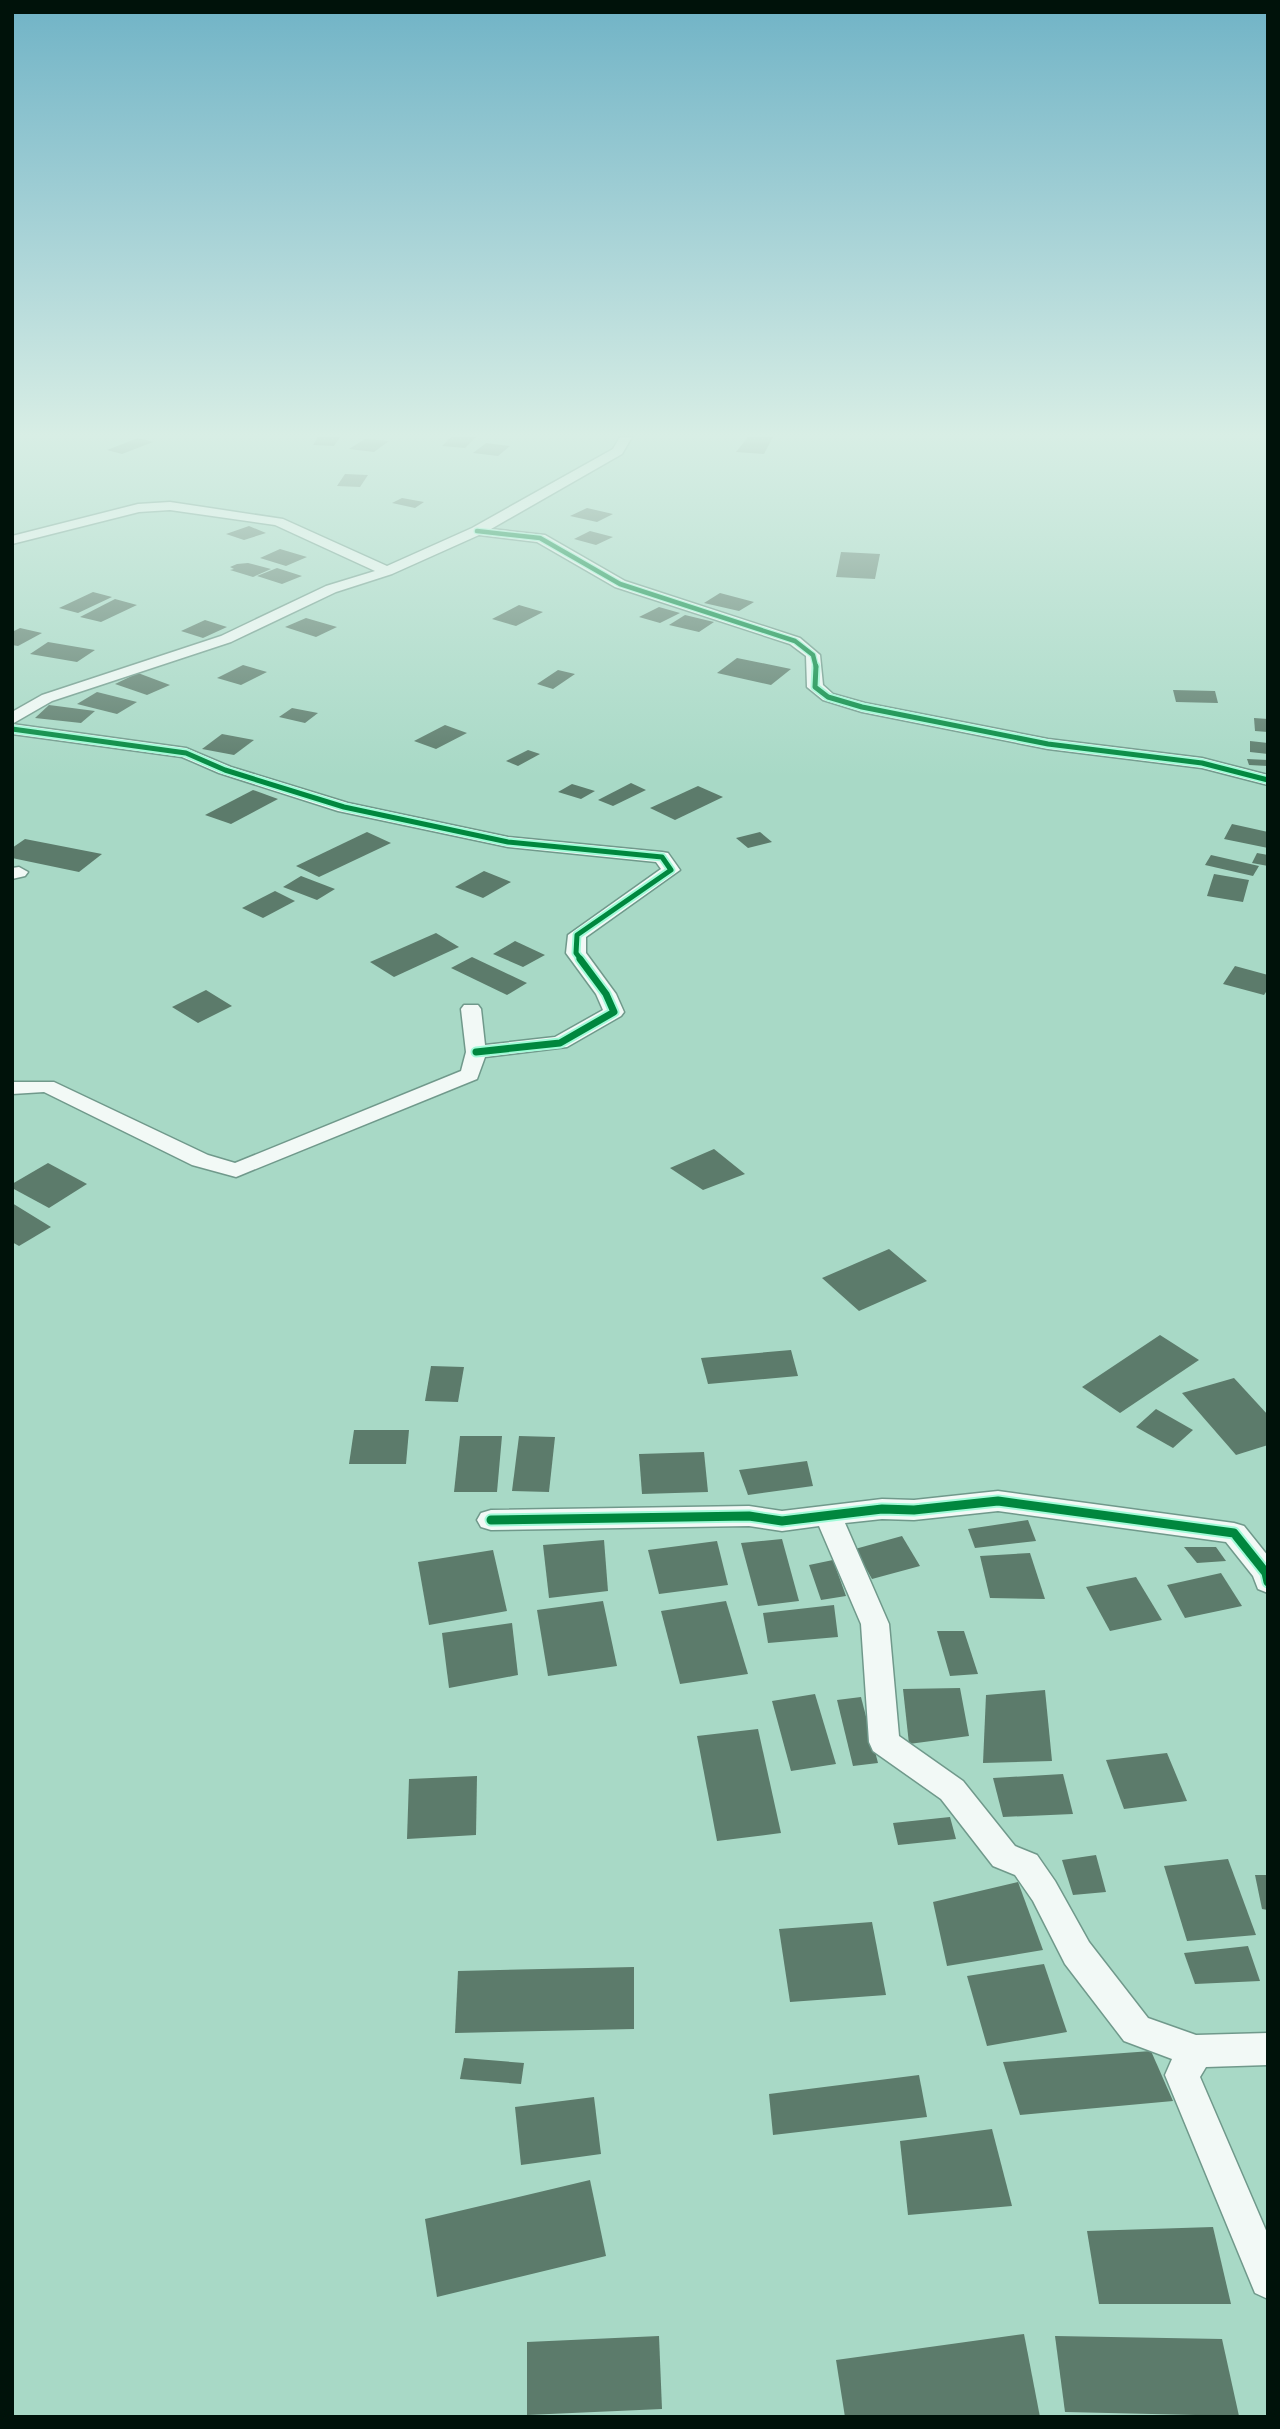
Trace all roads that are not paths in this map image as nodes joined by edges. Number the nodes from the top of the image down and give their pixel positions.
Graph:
1 (341, 550) edge
2 (433, 550) edge
3 (561, 550) edge
4 (387, 571) junction
5 (12, 719) edge
6 (12, 730) edge
7 (1268, 780) edge
8 (471, 1009) dead end
9 (476, 1052) junction
10 (12, 1088) edge
11 (828, 1516) junction
12 (491, 1520) dead end
13 (1267, 1576) edge
14 (1268, 2049) edge
15 (1196, 2051) junction
16 (1268, 2280) edge

1 - 4 street
2 - 4 street
3 - 7 street
4 - 5 street
6 - 9 street
8 - 9 street
9 - 10 street
11 - 12 street
11 - 13 street
11 - 15 street
14 - 15 street
15 - 16 street

